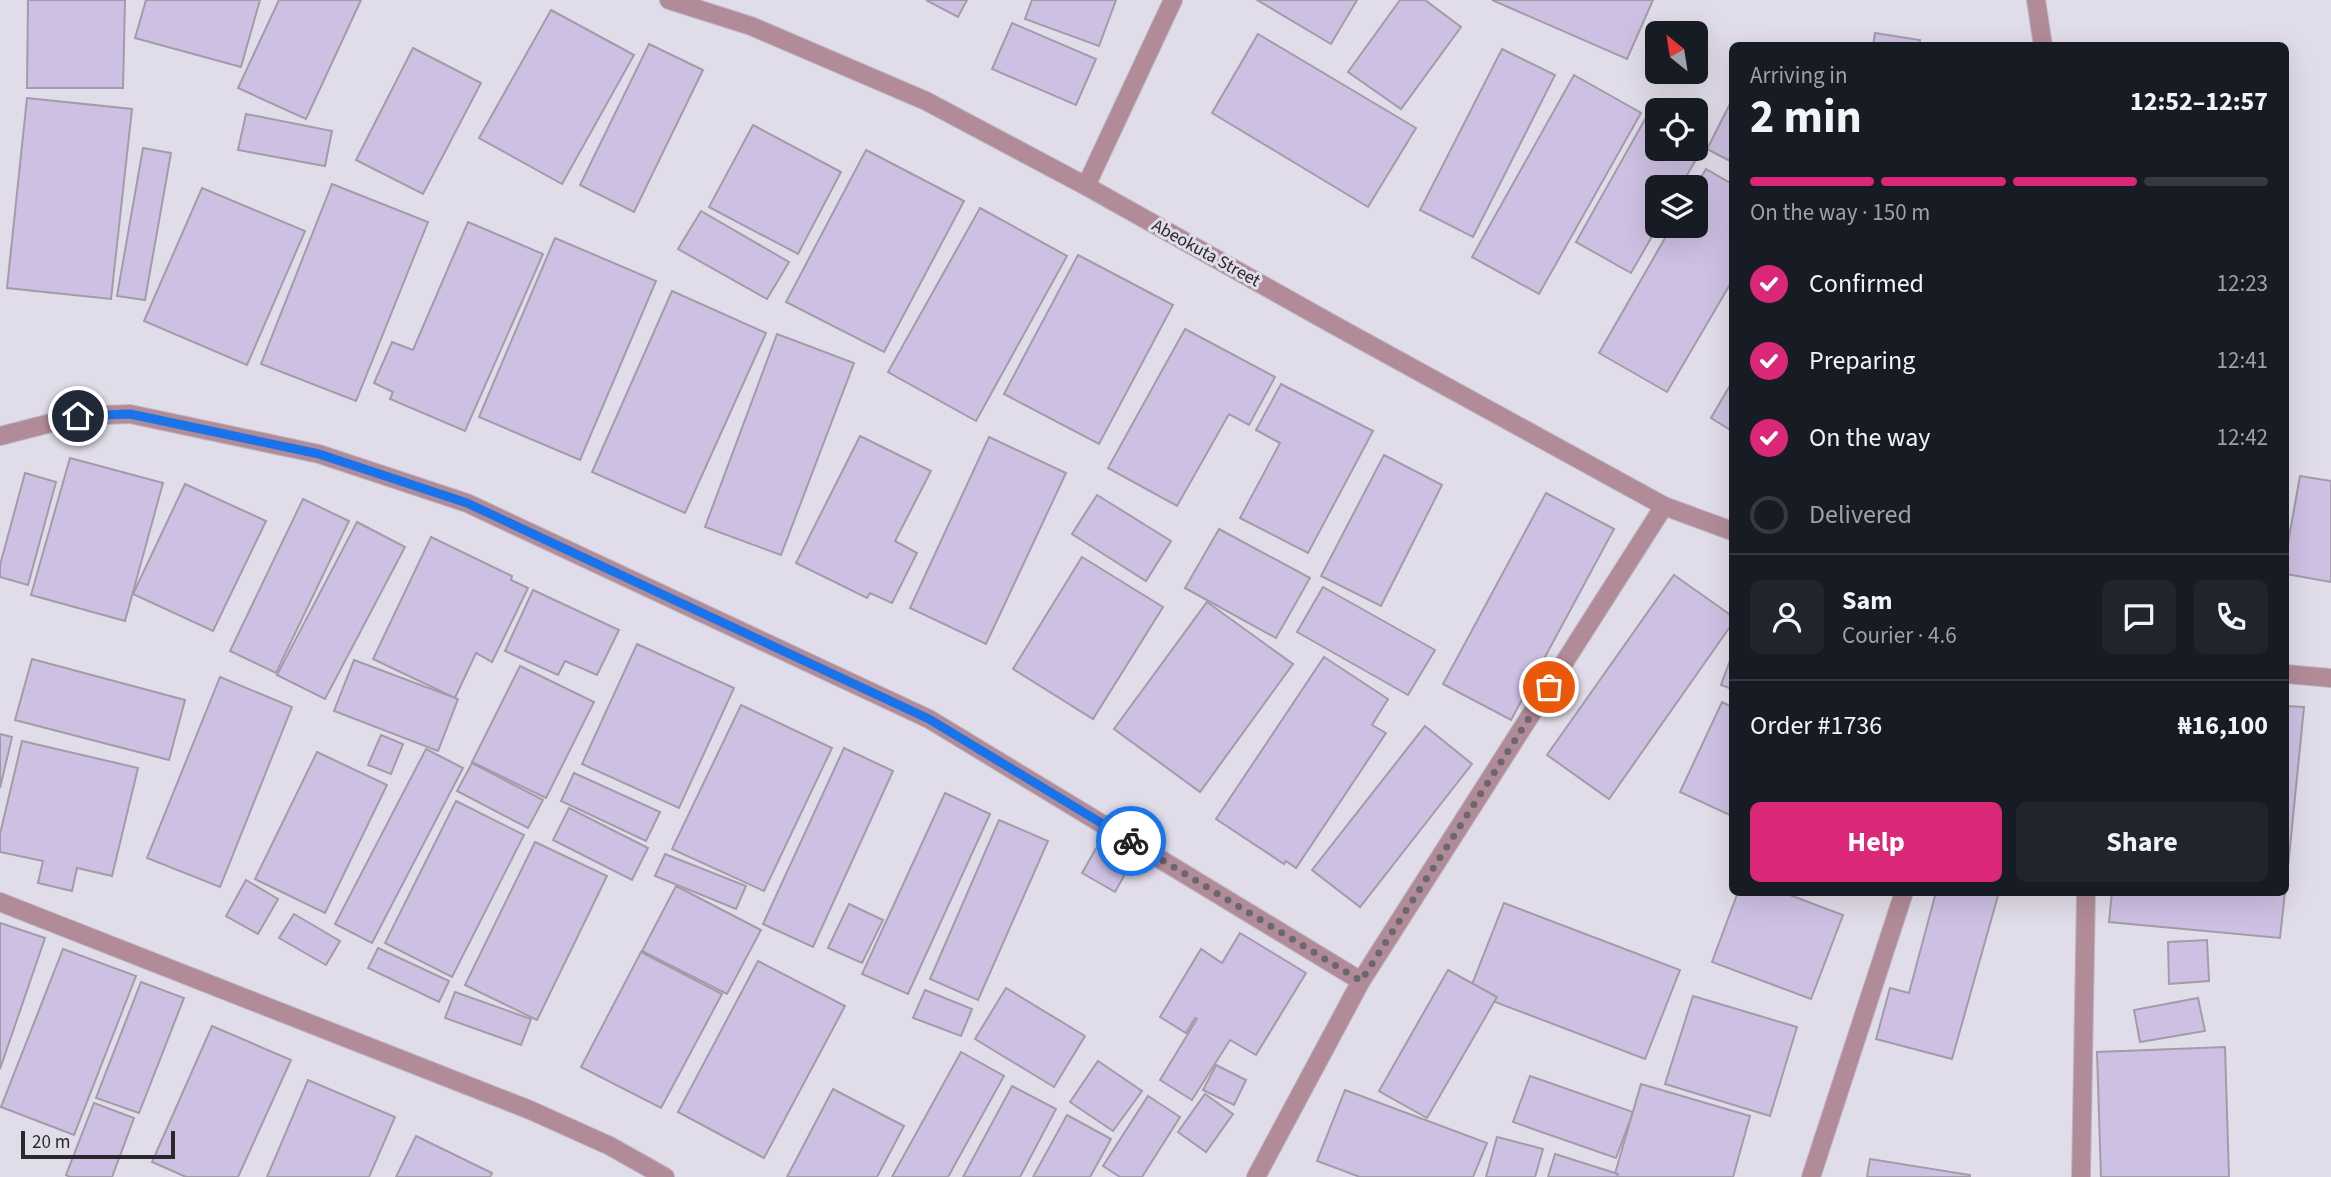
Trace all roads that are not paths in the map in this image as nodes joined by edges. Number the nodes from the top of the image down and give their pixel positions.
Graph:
1 (669, 0) edge
2 (1173, 0) edge
3 (2036, 0) edge
4 (2042, 42) edge
5 (1086, 186) junction
6 (0, 436) edge
7 (1664, 506) junction
8 (1729, 530) edge
9 (2289, 674) edge
10 (2331, 678) edge
11 (1903, 896) edge
12 (2086, 896) edge
13 (0, 902) edge
14 (1361, 981) junction
15 (665, 1177) edge
16 (1256, 1177) edge
17 (1811, 1177) edge
18 (2081, 1177) edge

1 - 5 street, Abeokuta Street
2 - 5 street
3 - 4 street
5 - 7 street, Abeokuta Street
6 - 14 street
7 - 8 street, Abeokuta Street
7 - 14 street
9 - 10 street
11 - 17 street
12 - 18 street
13 - 15 street
14 - 16 street

